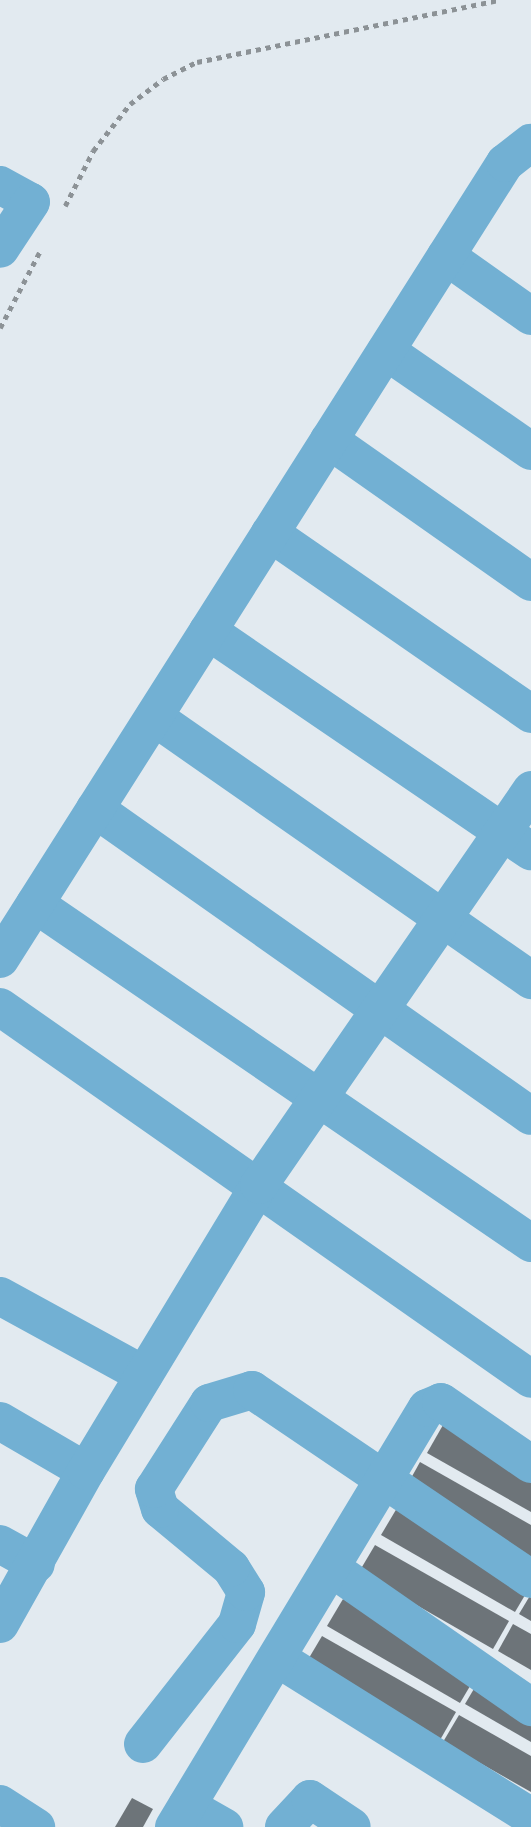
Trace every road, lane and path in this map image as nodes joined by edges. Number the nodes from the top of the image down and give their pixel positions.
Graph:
1 (500, 0) edge
2 (522, 162) edge
3 (0, 185) edge
4 (62, 210) dead end
5 (43, 245) dead end
6 (0, 249) edge
7 (446, 256) junction
8 (531, 316) edge
9 (0, 328) edge
10 (386, 351) junction
11 (329, 440) junction
12 (531, 451) edge
13 (270, 533) junction
14 (531, 582) edge
15 (208, 631) junction
16 (531, 714) edge
17 (154, 717) junction
18 (531, 790) edge
19 (95, 809) junction
20 (517, 841) edge
21 (35, 904) junction
22 (442, 918) junction
23 (0, 959) edge
24 (531, 980) edge
25 (0, 1007) edge
26 (380, 1010) junction
27 (319, 1098) junction
28 (531, 1116) edge
29 (259, 1185) junction
30 (531, 1243) edge
31 (0, 1296) edge
32 (144, 1375) junction
33 (531, 1379) edge
34 (0, 1421) edge
35 (531, 1464) edge
36 (86, 1471) junction
37 (386, 1477) junction
38 (0, 1544) edge
39 (36, 1564) junction
40 (331, 1568) junction
41 (531, 1579) edge
42 (0, 1624) edge
43 (276, 1658) junction
44 (531, 1707) edge
45 (144, 1744) dead end
46 (0, 1804) edge
47 (180, 1817) edge
48 (531, 1817) edge
49 (36, 1827) edge
50 (224, 1827) edge
51 (285, 1827) edge
52 (352, 1827) edge

1 - 4 path
2 - 7 street
3 - 6 street
5 - 9 path
7 - 8 street
7 - 10 street
10 - 11 street
10 - 12 street
11 - 13 street
11 - 14 street
13 - 15 street
13 - 16 street
15 - 17 street
15 - 20 street
17 - 19 street
17 - 22 street
18 - 20 street
19 - 21 street
19 - 26 street
20 - 22 street
21 - 23 street
21 - 27 street
22 - 24 street
22 - 26 street
25 - 29 street
26 - 27 street
26 - 28 street
27 - 29 street
27 - 30 street
29 - 32 street
29 - 33 street
31 - 32 street
32 - 36 street
34 - 36 street
35 - 37 street
36 - 39 street
37 - 40 street
37 - 41 street
37 - 45 street
38 - 39 street
39 - 42 street
40 - 43 street
40 - 44 street
43 - 47 street
43 - 48 street
46 - 49 street
47 - 50 street
51 - 52 street

